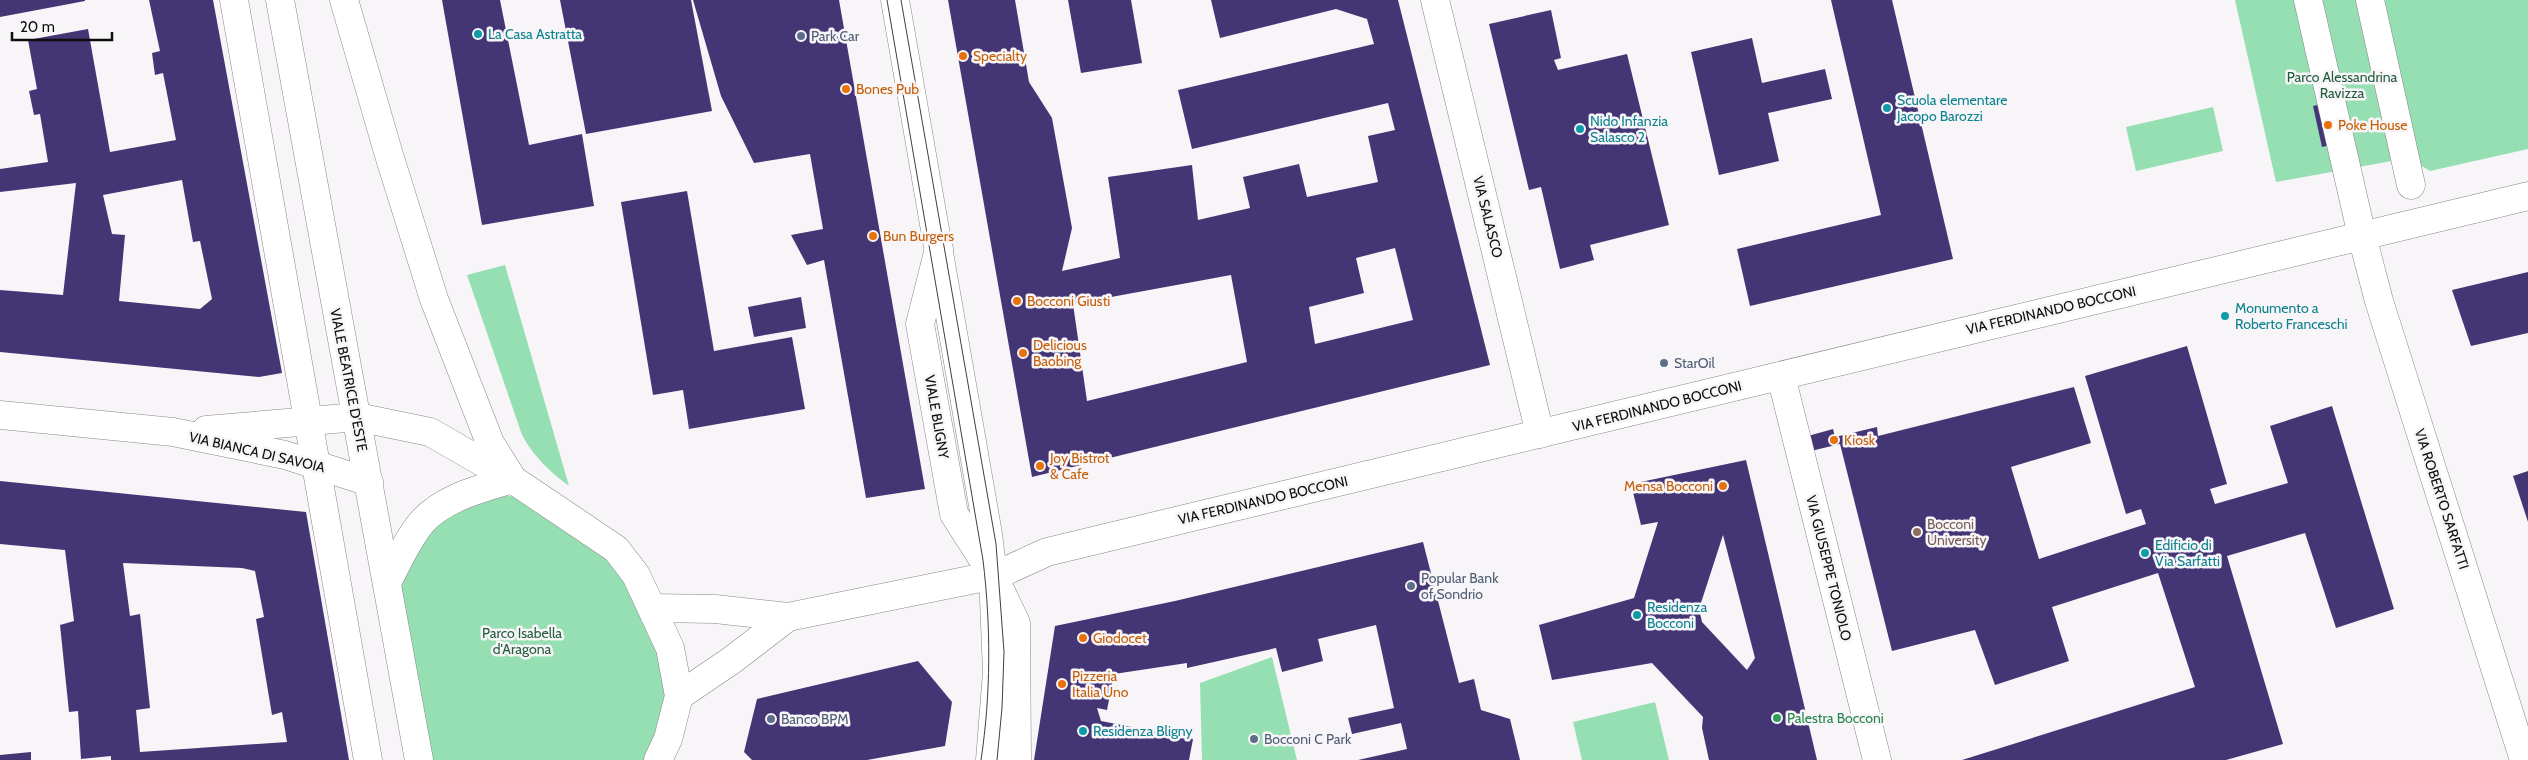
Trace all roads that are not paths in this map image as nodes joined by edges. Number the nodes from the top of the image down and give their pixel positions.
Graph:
1 (234, 0) edge
2 (280, 0) edge
3 (344, 0) edge
4 (895, 0) edge
5 (1435, 0) edge
6 (2308, 0) edge
7 (2370, 0) edge
8 (2411, 185) dead end
9 (2528, 196) edge
10 (2362, 236) junction
11 (1782, 376) junction
12 (0, 415) edge
13 (357, 417) junction
14 (308, 422) junction
15 (173, 432) junction
16 (1540, 434) junction
17 (316, 464) junction
18 (512, 479) junction
19 (369, 482) junction
20 (993, 575) junction
21 (387, 583) junction
22 (652, 608) junction
23 (788, 617) junction
24 (678, 696) junction
25 (368, 760) edge
26 (419, 760) edge
27 (658, 760) edge
28 (990, 760) edge
29 (1017, 760) edge
30 (1877, 760) edge
31 (2524, 760) edge

1 - 14 street
2 - 13 street, VIALE BEATRICE D'ESTE
3 - 18 street
4 - 20 street
5 - 16 street, VIA SALASCO
6 - 10 street, VIA ROBERTO SARFATTI
7 - 8 street
9 - 10 street, VIA FERDINANDO BOCCONI
10 - 11 street, VIA FERDINANDO BOCCONI
10 - 31 street, VIA ROBERTO SARFATTI
11 - 16 street, VIA FERDINANDO BOCCONI
11 - 30 street, VIA GIUSEPPE TONIOLO
12 - 15 street, VIA BIANCA DI SAVOIA
13 - 14 street, VIA BIANCA DI SAVOIA
13 - 18 street, VIA BIANCA DI SAVOIA
13 - 19 street, VIALE BEATRICE D'ESTE
14 - 15 street, VIA BIANCA DI SAVOIA
14 - 17 street
15 - 17 street, VIA BIANCA DI SAVOIA
16 - 20 street, VIA FERDINANDO BOCCONI
17 - 19 street, VIA BIANCA DI SAVOIA
17 - 25 street
18 - 21 street
18 - 22 street, VIA BIANCA DI SAVOIA
19 - 21 street, VIALE BEATRICE D'ESTE
20 - 23 street, VIA FERDINANDO BOCCONI
20 - 28 street
20 - 29 street
21 - 26 street, VIALE BEATRICE D'ESTE
22 - 23 street, VIA FERDINANDO BOCCONI
22 - 24 street, VIA BIANCA DI SAVOIA
23 - 24 street, VIA FERDINANDO BOCCONI
24 - 27 street

